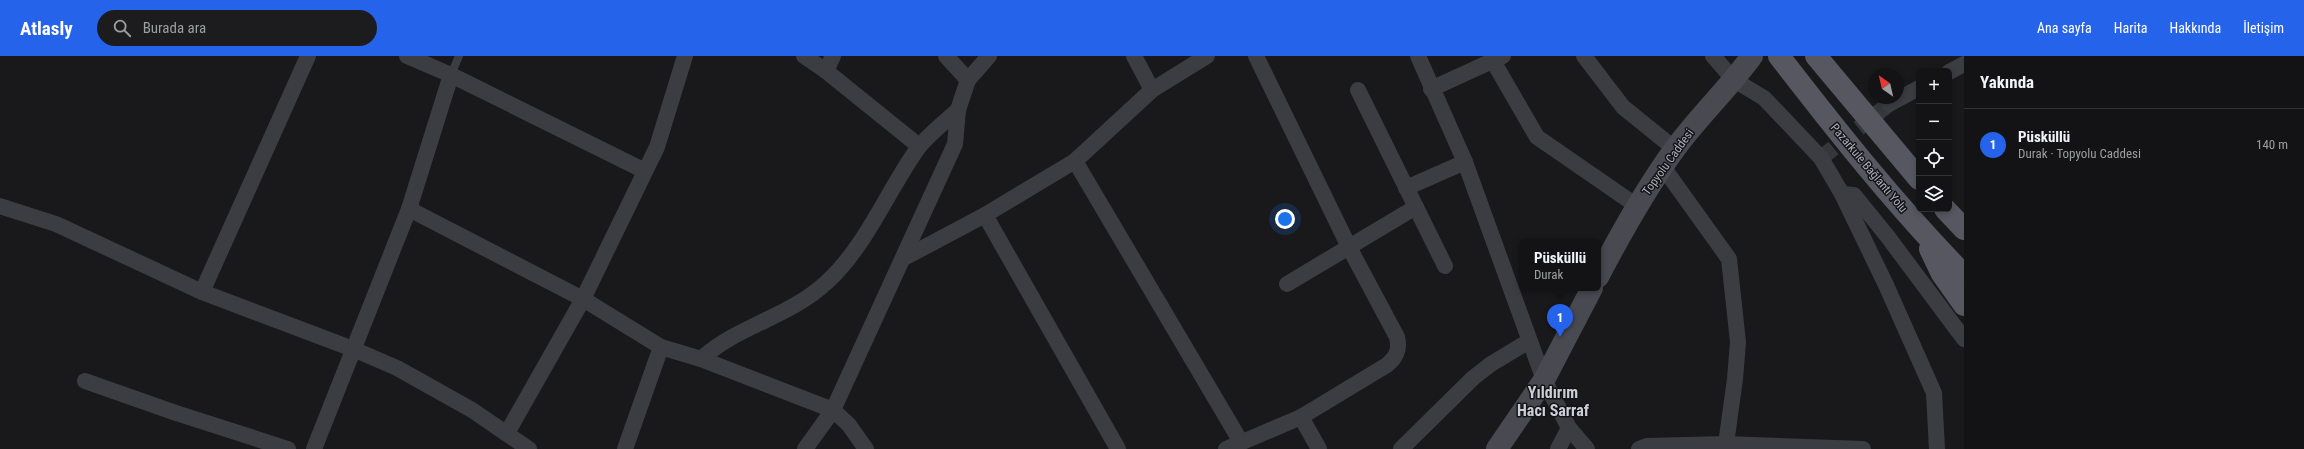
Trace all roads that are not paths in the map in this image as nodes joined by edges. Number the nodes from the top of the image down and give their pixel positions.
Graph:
1 (308, 56) edge
2 (407, 56) edge
3 (459, 56) edge
4 (685, 56) edge
5 (804, 56) edge
6 (833, 56) edge
7 (946, 56) edge
8 (989, 56) edge
9 (1134, 56) edge
10 (1207, 56) edge
11 (1256, 56) edge
12 (1418, 56) edge
13 (1584, 56) edge
14 (1713, 56) edge
15 (1752, 56) edge
16 (1779, 56) edge
17 (1816, 56) edge
18 (1498, 58) edge
19 (1964, 64) edge
20 (1952, 70) edge
21 (826, 71) junction
22 (451, 75) junction
23 (968, 80) junction
24 (1734, 80) junction
25 (1431, 89) junction
26 (1152, 90) junction
27 (1358, 90) dead end
28 (1916, 90) edge
29 (1904, 96) tunnel mouth
30 (958, 110) junction
31 (919, 146) junction
32 (1675, 149) junction
33 (1075, 160) junction
34 (1465, 162) junction
35 (1663, 167) junction
36 (645, 171) junction
37 (1916, 176) edge
38 (1406, 188) junction
39 (1842, 194) junction
40 (0, 206) edge
41 (1637, 206) junction
42 (1416, 207) junction
43 (409, 209) junction
44 (1952, 212) edge
45 (985, 215) junction
46 (1964, 229) edge
47 (1921, 230) junction
48 (1349, 247) junction
49 (904, 258) junction
50 (1445, 266) dead end
51 (1601, 272) edge
52 (1964, 275) edge
53 (1287, 284) dead end
54 (1590, 291) edge
55 (202, 292) junction
56 (583, 299) junction
57 (1964, 305) edge
58 (1964, 339) edge
59 (1529, 341) junction
60 (661, 347) junction
61 (353, 349) junction
62 (701, 359) junction
63 (1544, 380) junction
64 (85, 381) dead end
65 (833, 410) junction
66 (1301, 418) junction
67 (1569, 428) junction
68 (507, 433) junction
69 (1240, 442) junction
70 (1726, 444) junction
71 (521, 447) edge
72 (288, 449) edge
73 (314, 449) edge
74 (625, 449) edge
75 (805, 449) edge
76 (866, 449) edge
77 (1118, 449) edge
78 (1226, 449) edge
79 (1319, 449) edge
80 (1401, 449) edge
81 (1497, 449) edge
82 (1558, 449) edge
83 (1587, 449) edge
84 (1639, 449) edge
85 (1863, 449) edge
86 (1937, 449) edge

1 - 55 street
2 - 22 street
3 - 22 lane
4 - 36 street
5 - 21 street
6 - 21 street
7 - 23 street
8 - 23 street
9 - 26 street
10 - 26 street
11 - 48 street
12 - 25 street
13 - 32 street
14 - 24 street
15 - 24 street, Topyolu Caddesi
16 - 47 main road, Pazarkule Bağlantı Yolu
17 - 37 main road
18 - 25 street
18 - 41 street
19 - 20 street
21 - 31 street
22 - 36 street
22 - 43 street
23 - 30 street
24 - 32 street, Topyolu Caddesi
24 - 39 street
25 - 34 street
26 - 33 street
27 - 38 street
28 - 29 street
30 - 31 street
30 - 49 street
31 - 62 street
32 - 35 street, Topyolu Caddesi
33 - 45 street
33 - 69 street
34 - 38 street
34 - 59 street
35 - 41 street, Topyolu Caddesi
35 - 70 street
36 - 56 street
38 - 42 street
39 - 58 street
39 - 86 street
40 - 55 street
41 - 51 street, Topyolu Caddesi
42 - 48 street
42 - 50 street
43 - 56 street
43 - 61 street
44 - 46 main road
45 - 49 street
45 - 77 street
47 - 52 main road, Pazarkule Bağlantı Yolu
47 - 57 main road
48 - 53 street
48 - 66 street
49 - 65 street
54 - 63 street
55 - 61 street
56 - 60 street
56 - 68 street
59 - 63 street
59 - 80 street
60 - 62 street
60 - 74 street
61 - 68 street
61 - 73 street
62 - 65 street
63 - 67 street
63 - 81 street
64 - 72 street
65 - 75 street
65 - 76 street
66 - 69 street
66 - 79 street
67 - 82 street
67 - 83 street
68 - 71 street
69 - 78 street
70 - 84 street
70 - 85 street

